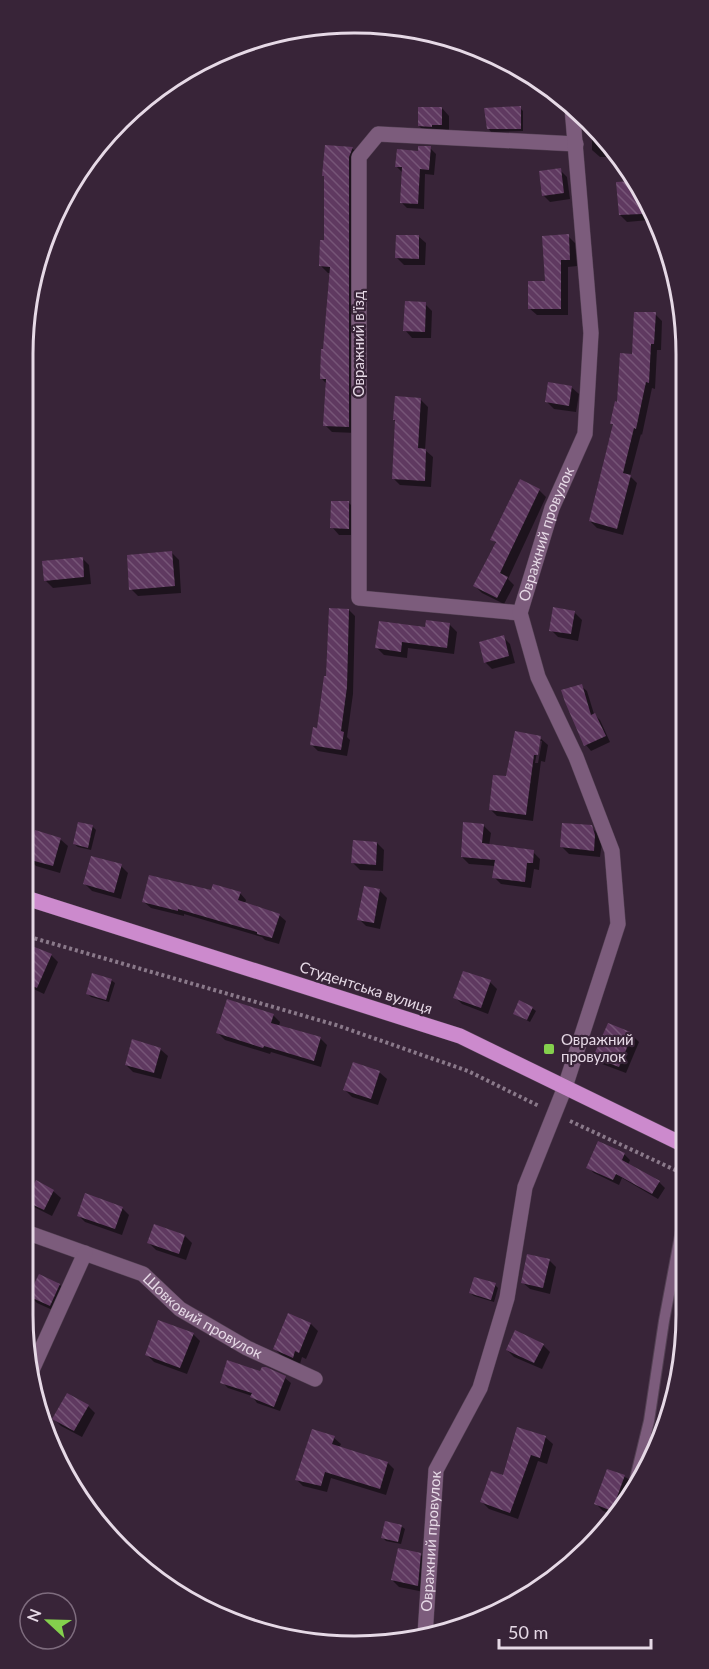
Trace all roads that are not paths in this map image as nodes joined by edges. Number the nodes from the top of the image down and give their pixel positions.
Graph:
1 (573, 119) edge
2 (576, 144) junction
3 (520, 613) junction
4 (33, 900) edge
5 (565, 1087) junction
6 (676, 1141) edge
7 (33, 1235) edge
8 (85, 1253) junction
9 (676, 1258) edge
10 (37, 1360) edge
11 (315, 1379) dead end
12 (638, 1466) edge
13 (425, 1628) edge

1 - 2 street, Овражний провулок
2 - 3 street, Овражний провулок
2 - 3 street, Овражний в'їзд
3 - 5 street, Овражний провулок
4 - 5 main road, Студентська вулиця
5 - 6 main road, Студентська вулиця
5 - 13 street, Овражний провулок
7 - 8 street, Шовковий провулок
8 - 10 street
8 - 11 street, Шовковий провулок
9 - 12 lane

